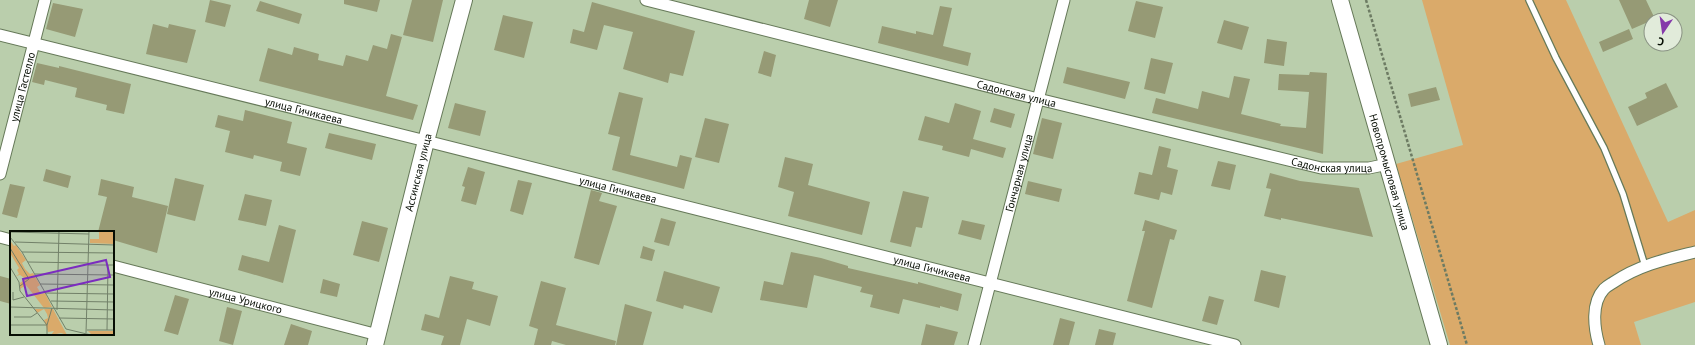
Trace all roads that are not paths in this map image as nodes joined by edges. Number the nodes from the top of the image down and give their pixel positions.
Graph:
1 (45, 0) edge
2 (464, 0) edge
3 (646, 0) edge
4 (1064, 0) edge
5 (1340, 0) edge
6 (1529, 0) edge
7 (0, 35) edge
8 (35, 44) junction
9 (1038, 99) junction
10 (426, 141) junction
11 (1388, 164) junction
12 (0, 174) edge
13 (0, 237) edge
14 (10, 240) edge
15 (1695, 252) edge
16 (114, 266) edge
17 (1645, 266) junction
18 (990, 283) junction
19 (376, 340) edge
20 (974, 345) edge
21 (1235, 345) edge
22 (1439, 345) edge
23 (1599, 345) edge

1 - 8 street, улица Гастелло
2 - 10 main road, Ассинская улица
3 - 9 street, Садонская улица
4 - 9 street, Гончарная улица
5 - 11 main road, Новопромысловая улица
6 - 17 lane
7 - 8 street, улица Гичикаева
8 - 10 street, улица Гичикаева
8 - 12 street, улица Гастелло
9 - 11 street, Садонская улица
9 - 18 street, Гончарная улица
10 - 18 street, улица Гичикаева
10 - 19 main road, Ассинская улица
11 - 22 main road, Новопромысловая улица
13 - 14 street
15 - 17 street
16 - 19 street, улица Урицкого
17 - 23 street
18 - 20 street, Гончарная улица
18 - 21 street, улица Гичикаева

